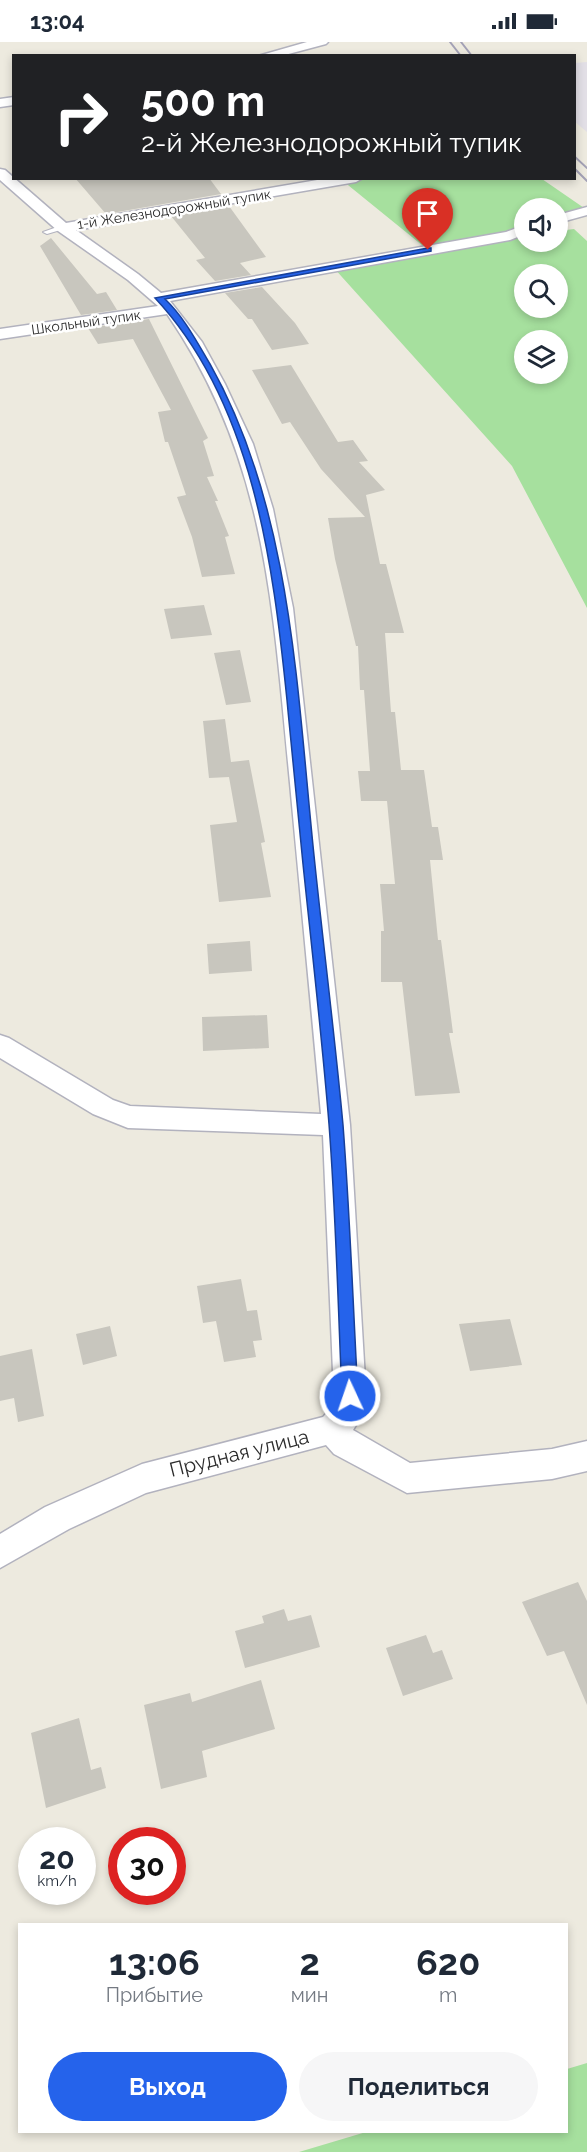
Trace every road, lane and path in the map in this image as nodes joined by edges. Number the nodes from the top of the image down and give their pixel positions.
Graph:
1 (321, 42) edge
2 (272, 54) edge
3 (0, 172) edge
4 (344, 180) edge
5 (587, 211) edge
6 (568, 216) edge
7 (55, 230) junction
8 (514, 234) edge
9 (165, 304) junction
10 (0, 334) edge
11 (0, 1045) edge
12 (336, 1125) junction
13 (332, 1429) junction
14 (587, 1456) edge
15 (0, 1552) edge

1 - 2 street
3 - 7 street
4 - 7 street, 1-й Железнодорожный тупик
5 - 6 street
7 - 9 street
8 - 9 street, Школьный тупик
9 - 10 street, Школьный тупик
9 - 12 street
11 - 12 street
12 - 13 street
13 - 14 street, Прудная улица
13 - 15 street, Прудная улица

